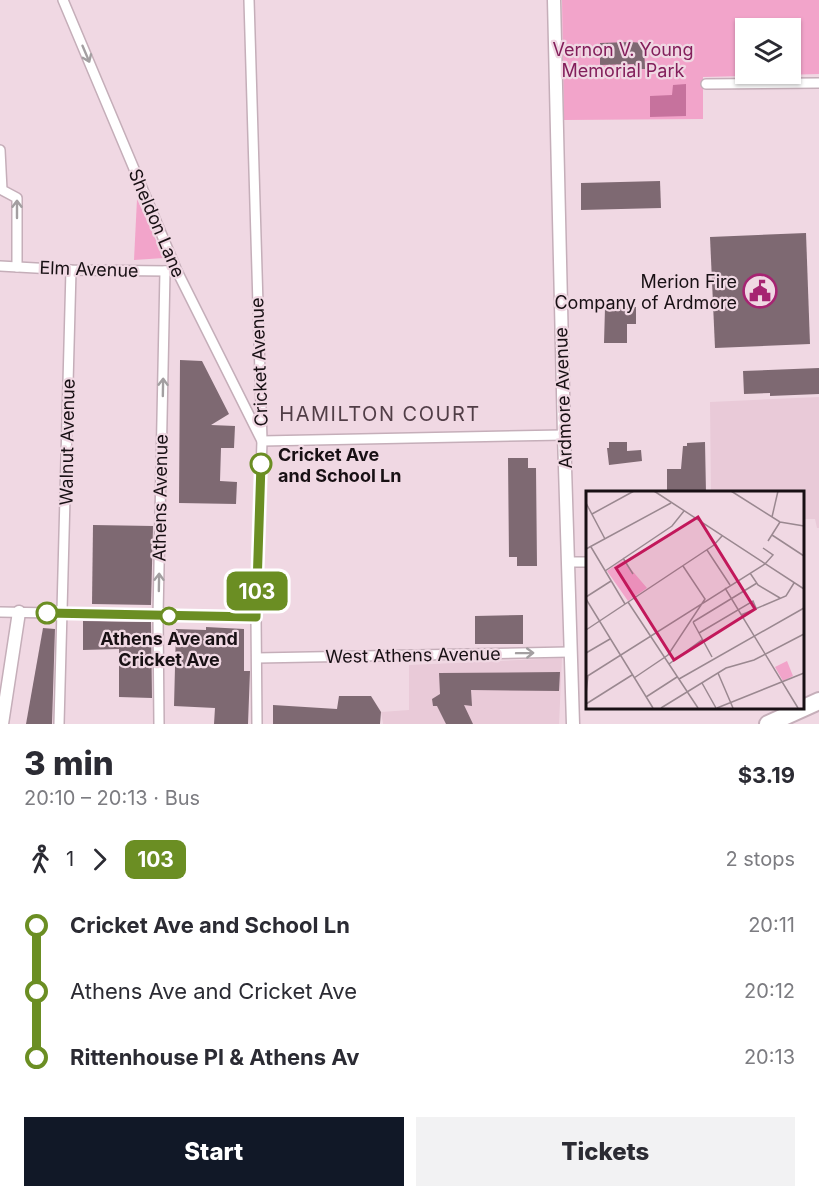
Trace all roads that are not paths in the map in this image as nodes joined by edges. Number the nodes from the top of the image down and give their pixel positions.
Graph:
1 (63, 0) edge
2 (249, 0) edge
3 (554, 0) edge
4 (819, 83) edge
5 (706, 84) dead end
6 (0, 150) edge
7 (0, 266) edge
8 (17, 267) junction
9 (70, 270) junction
10 (165, 271) junction
11 (177, 272) junction
12 (564, 435) junction
13 (262, 441) junction
14 (568, 562) junction
15 (586, 562) edge
16 (0, 612) edge
17 (19, 612) junction
18 (63, 614) junction
19 (158, 616) junction
20 (256, 617) junction
21 (570, 652) junction
22 (257, 658) junction
23 (819, 701) edge
24 (804, 708) edge
25 (801, 709) edge
26 (2, 724) edge
27 (59, 724) edge
28 (159, 724) edge
29 (257, 724) edge
30 (573, 724) edge
31 (768, 724) edge

1 -> 11 street, Sheldon Lane
2 - 13 street, Cricket Avenue
3 - 12 street, Ardmore Avenue
4 - 5 street
8 -> 6 street
7 - 8 street, Elm Avenue
8 - 9 street, Elm Avenue
9 - 10 street, Elm Avenue
9 - 18 street, Walnut Avenue
10 - 11 street, Elm Avenue
19 -> 10 street, Athens Avenue
11 - 13 street, Sheldon Lane
12 - 13 street
12 - 14 street, Ardmore Avenue
13 - 20 street, Cricket Avenue
14 - 15 street
14 - 21 street, Ardmore Avenue
16 - 17 street
17 - 18 street
17 - 26 street
18 - 19 street
18 - 27 street, Walnut Avenue
19 - 20 street
19 - 28 street, Athens Avenue
20 - 22 street, Cricket Avenue
22 -> 21 street, West Athens Avenue
21 - 30 street, Ardmore Avenue
22 - 29 street, Cricket Avenue
23 - 24 highway
25 - 31 highway

